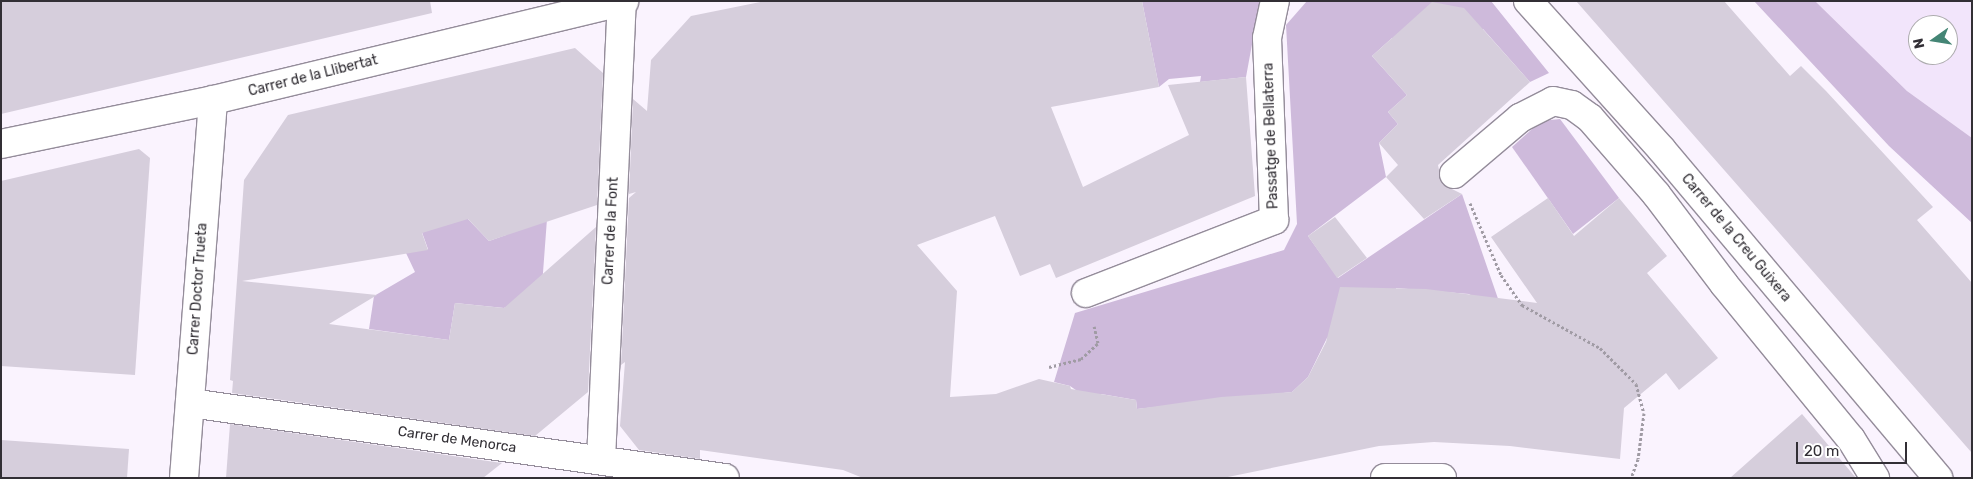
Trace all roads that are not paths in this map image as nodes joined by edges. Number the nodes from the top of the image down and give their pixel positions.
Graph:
1 (622, 1) edge
2 (1275, 1) edge
3 (1528, 1) edge
4 (213, 100) junction
5 (1, 144) edge
6 (1457, 170) road end
7 (1086, 293) road end
8 (190, 403) junction
9 (601, 460) junction
10 (184, 478) edge
11 (725, 478) edge
12 (1385, 478) edge
13 (1442, 478) edge
14 (1875, 478) edge
15 (1938, 478) edge

1 - 4 street, Carrer de la Llibertat
1 - 9 street, Carrer de la Font
2 - 7 street, Passatge de Bellaterra
3 - 15 street, Carrer de la Creu Guixera
4 - 5 street, Carrer de la Llibertat
4 - 8 street, Carrer Doctor Trueta
6 - 14 street
8 - 9 street, Carrer de Menorca
8 - 10 street, Carrer Doctor Trueta
9 - 11 street, Carrer de Menorca
12 - 13 street

